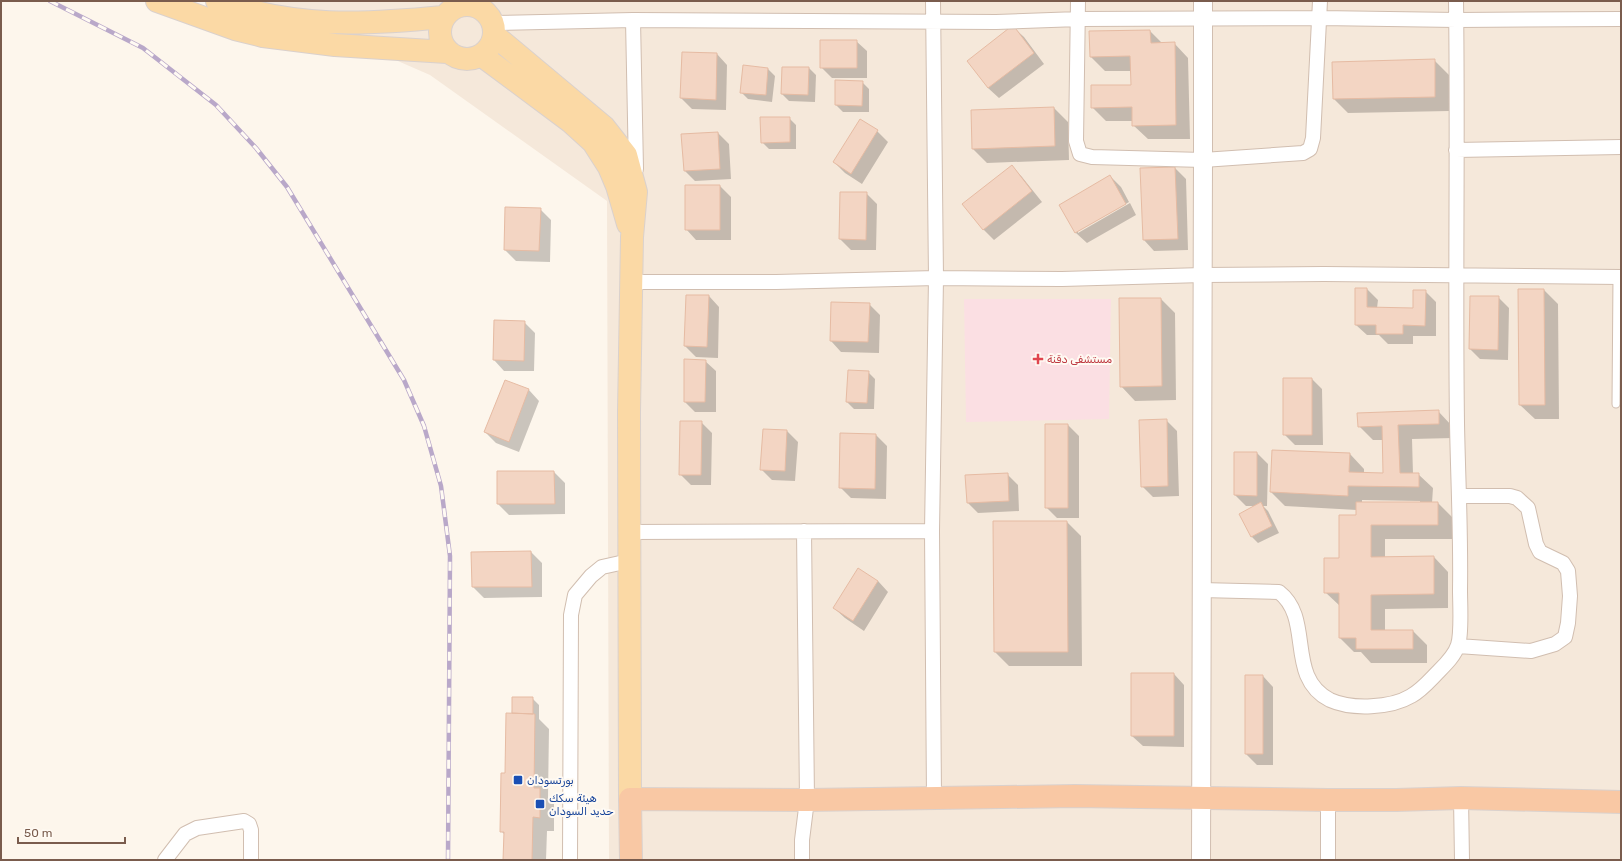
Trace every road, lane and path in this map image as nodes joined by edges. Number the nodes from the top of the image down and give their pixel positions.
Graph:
1 (157, 1) edge
2 (217, 1) edge
3 (933, 1) edge
4 (1078, 1) edge
5 (1320, 1) edge
6 (1456, 1) edge
7 (465, 3) edge
8 (1203, 10) edge
9 (444, 18) junction
10 (491, 18) edge
11 (1320, 18) junction
12 (1079, 19) junction
13 (1621, 19) edge
14 (633, 20) junction
15 (933, 20) junction
16 (1457, 20) junction
17 (448, 52) junction
18 (481, 56) junction
19 (599, 134) junction
20 (1621, 147) edge
21 (1456, 150) junction
22 (1203, 160) junction
23 (636, 192) junction
24 (632, 237) junction
25 (1203, 275) junction
26 (1456, 275) junction
27 (1619, 277) edge
28 (936, 278) junction
29 (630, 282) junction
30 (1616, 404) dead end
31 (1459, 496) junction
32 (804, 531) junction
33 (932, 531) junction
34 (629, 532) junction
35 (629, 561) junction
36 (1201, 590) junction
37 (1458, 646) junction
38 (934, 798) junction
39 (1461, 798) junction
40 (630, 799) junction
41 (1200, 799) junction
42 (807, 800) junction
43 (1328, 800) junction
44 (1621, 802) edge
45 (165, 860) edge
46 (251, 860) edge
47 (570, 860) edge
48 (631, 860) edge
49 (802, 860) edge
50 (1201, 860) edge
51 (1328, 860) edge
52 (1462, 860) edge

1 - 17 main road
2 - 9 main road
3 - 15 street
4 - 12 street
5 - 11 street
6 - 16 street
7 - 9 main road
7 - 10 main road
8 - 11 street
8 - 12 street
8 - 22 street
9 - 17 main road
10 - 14 street
10 - 18 main road
10 - 19 main road
11 - 16 street
11 - 22 street
12 - 15 street
12 - 22 street
13 - 16 street
14 - 15 street
14 - 23 street
15 - 28 street
16 - 21 street
17 - 18 main road
18 - 19 main road
19 - 23 main road
19 - 24 main road
20 - 21 street
21 - 26 street
22 - 25 street
23 - 24 main road
24 - 29 main road
25 - 26 street
25 - 28 street
25 - 36 street
26 - 27 street
26 - 31 street
27 - 30 lane
28 - 29 street
28 - 33 street
29 - 34 main road
31 - 37 street
31 - 37 street
32 - 33 street
32 - 34 street
32 - 42 street
33 - 38 street
34 - 35 main road
35 - 40 main road
35 - 47 street
36 - 37 street
36 - 41 street
38 - 41 highway
38 - 42 highway
39 - 43 highway
39 - 44 highway
39 - 52 street
40 - 42 highway
40 - 48 highway
41 - 43 highway
41 - 50 street
42 - 49 street
43 - 51 street
45 - 46 street

